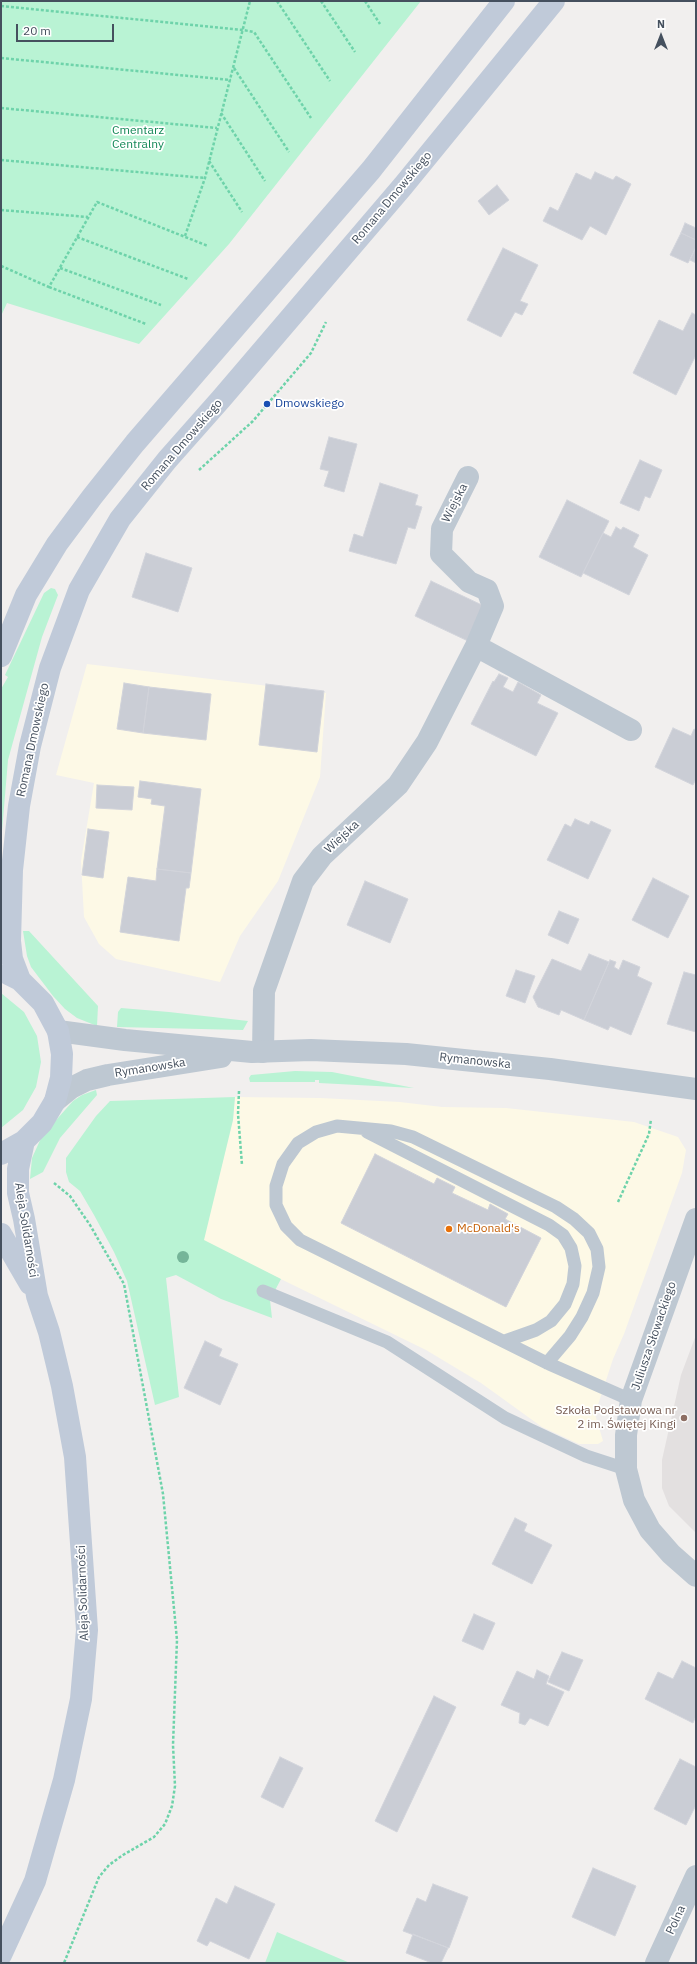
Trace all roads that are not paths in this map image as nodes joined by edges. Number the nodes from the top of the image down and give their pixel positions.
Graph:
1 (504, 1) edge
2 (554, 1) edge
3 (468, 477) dead end
4 (476, 646) junction
5 (1, 656) edge
6 (631, 730) dead end
7 (1, 971) edge
8 (20, 980) junction
9 (58, 1031) junction
10 (257, 1052) junction
11 (696, 1088) edge
12 (55, 1101) junction
13 (358, 1127) junction
14 (24, 1141) junction
15 (1, 1154) edge
16 (696, 1219) edge
17 (1, 1234) edge
18 (263, 1291) dead end
19 (36, 1296) junction
20 (505, 1341) junction
21 (547, 1363) junction
22 (632, 1400) junction
23 (626, 1469) junction
24 (696, 1576) edge
25 (696, 1876) edge
26 (1, 1955) edge
27 (656, 1963) edge

1 - 5 main road
2 - 8 main road, Romana Dmowskiego
3 - 4 street, Wiejska
4 - 6 street
4 - 10 street, Wiejska
7 - 8 main road
8 - 9 main road
9 - 10 street, Rymanowska
9 - 12 main road
10 - 11 street, Rymanowska
10 - 12 street, Rymanowska
12 - 14 main road
13 - 20 lane
13 - 20 lane
13 - 21 lane
14 - 15 main road
14 - 19 main road, Aleja Solidarności
16 - 22 street, Juliusza Słowackiego
17 - 19 main road, Aleja Solidarności
18 - 23 lane
19 - 26 main road, Aleja Solidarności
20 - 21 lane
21 - 22 lane
22 - 23 street, Juliusza Słowackiego
23 - 24 street, Juliusza Słowackiego
25 - 27 street, Polna

